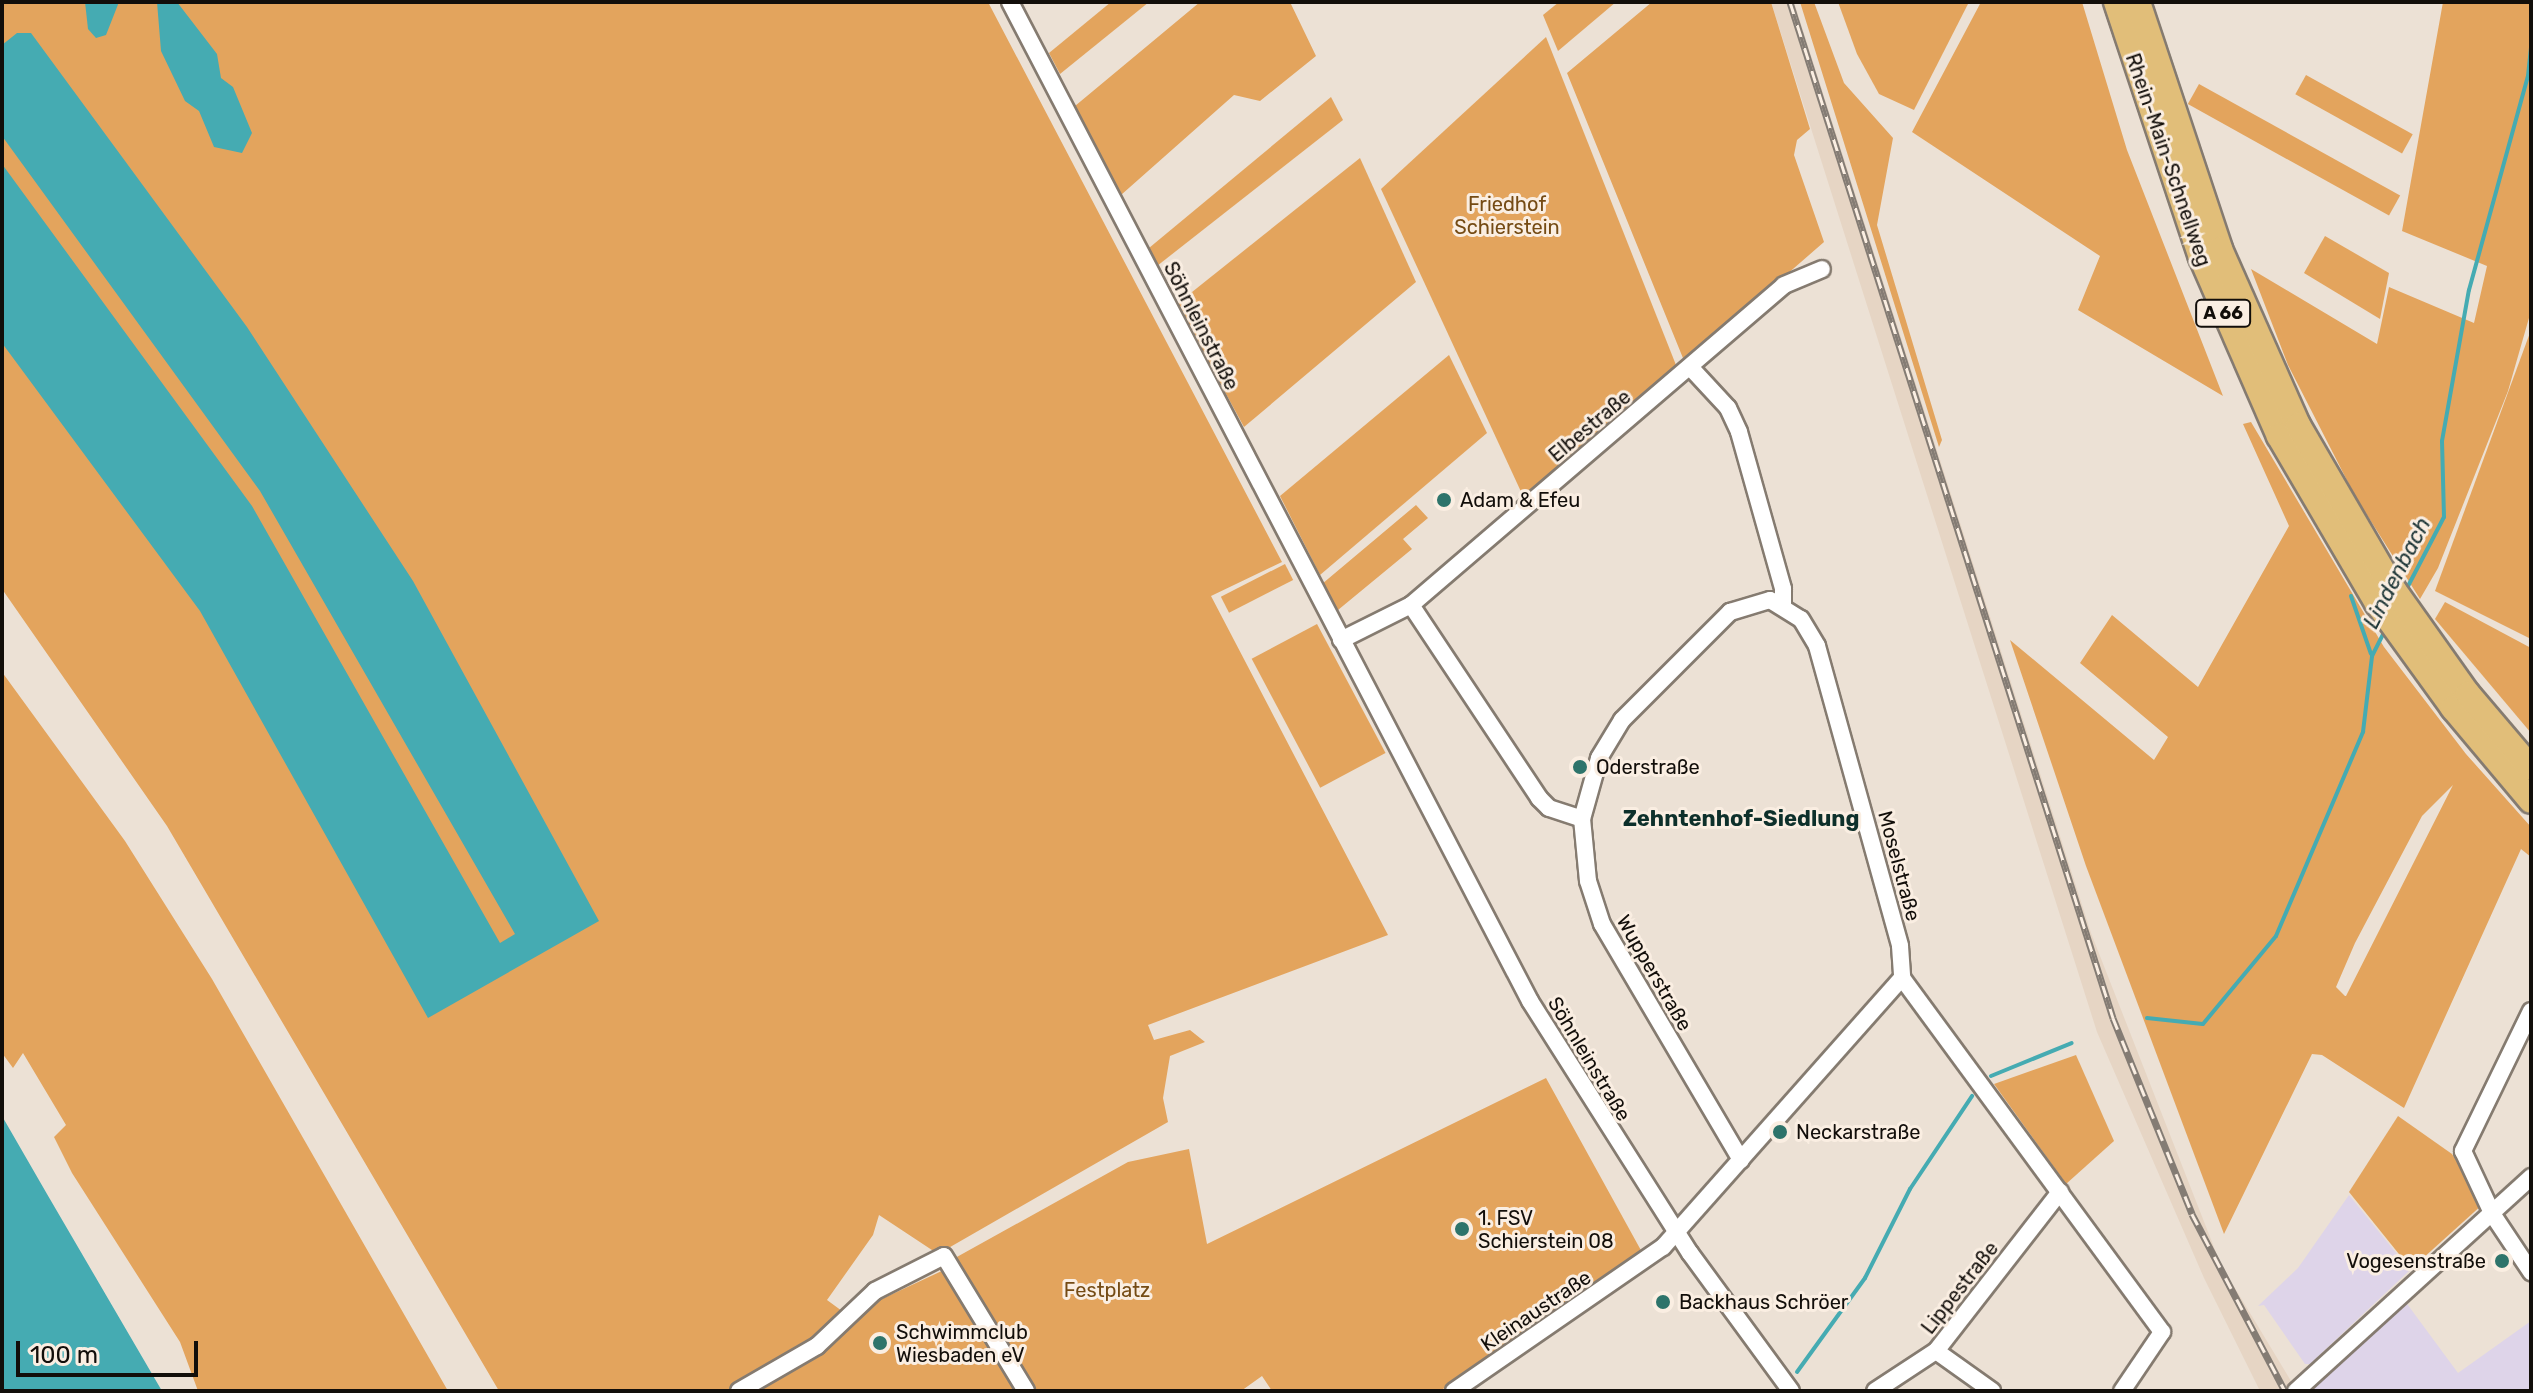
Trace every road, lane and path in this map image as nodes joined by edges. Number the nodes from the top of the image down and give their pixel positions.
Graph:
1 (1010, 2) edge
2 (2116, 2) edge
3 (2138, 2) edge
4 (1822, 269) dead end
5 (1691, 368) junction
6 (2386, 597) junction
7 (1411, 605) junction
8 (1783, 605) junction
9 (1341, 640) junction
10 (2423, 651) junction
11 (2531, 768) edge
12 (2531, 801) edge
13 (1582, 819) junction
14 (1902, 978) junction
15 (2531, 1011) edge
16 (1741, 1160) junction
17 (2531, 1177) edge
18 (2060, 1192) junction
19 (2493, 1215) junction
20 (1677, 1233) junction
21 (2531, 1272) edge
22 (1936, 1351) junction
23 (2300, 1389) edge
24 (739, 1391) edge
25 (1026, 1391) edge
26 (1454, 1391) edge
27 (1791, 1391) edge
28 (1875, 1391) edge
29 (1992, 1391) edge
30 (2122, 1391) edge

1 - 9 street, Söhnleinstraße
2 - 6 highway, Rhein-Main-Schnellweg / A 66
3 - 6 highway, Rhein-Main-Schnellweg / A 66
4 - 5 street, Elbestraße
5 - 7 street, Elbestraße
5 - 8 street
6 - 10 highway, Rhein-Main-Schnellweg / A 66
7 - 9 street, Elbestraße
7 - 13 street
8 - 13 street, Wupperstraße
8 - 14 street, Moselstraße
9 - 20 street, Söhnleinstraße
10 - 11 highway, Rhein-Main-Schnellweg / A 66
10 - 12 highway, Rhein-Main-Schnellweg / A 66
13 - 16 street, Wupperstraße
14 - 16 street
14 - 18 street
15 - 19 street
16 - 20 street
17 - 19 street
18 - 22 street, Lippestraße
18 - 30 street
19 - 21 street
19 - 23 street
20 - 26 street, Kleinaustraße
20 - 27 street, Söhnleinstraße
22 - 28 street, Lippestraße
22 - 29 street
24 - 25 street

